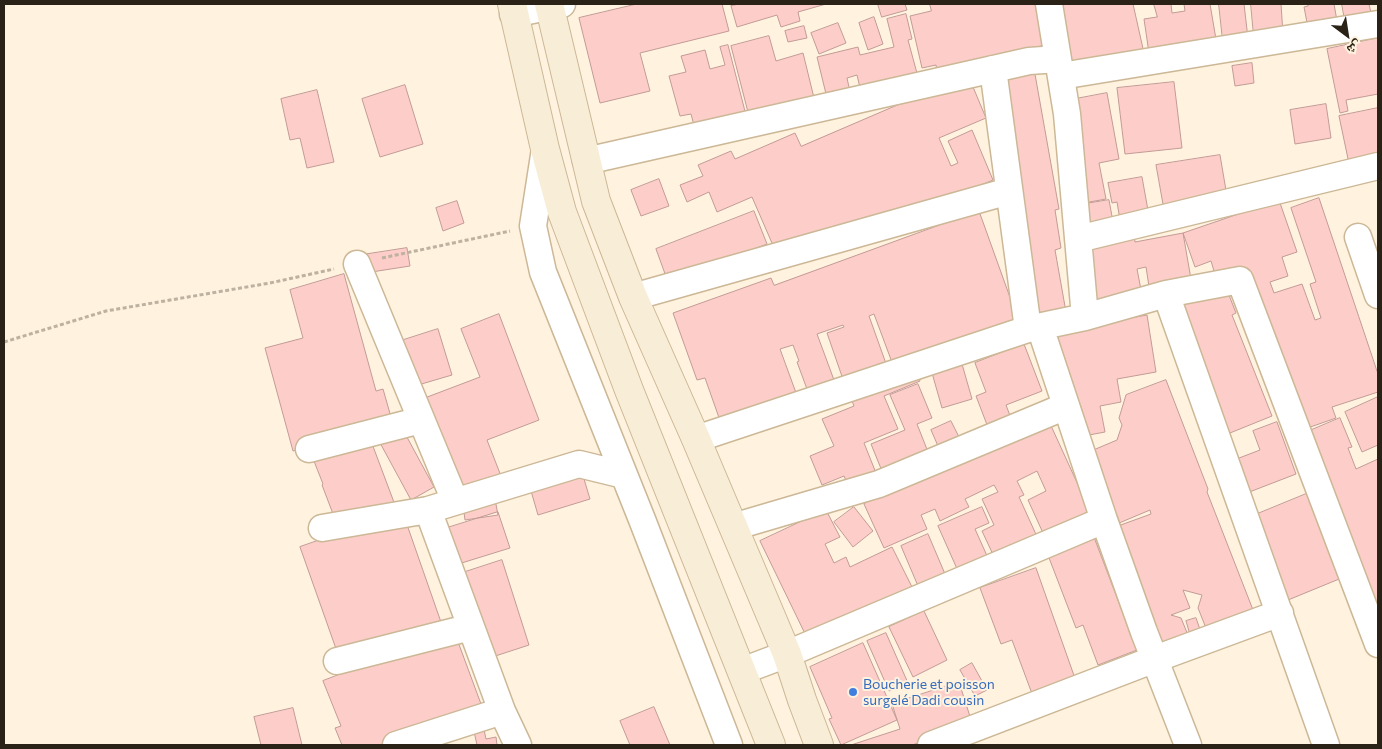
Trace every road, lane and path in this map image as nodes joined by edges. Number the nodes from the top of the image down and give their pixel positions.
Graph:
1 (1049, 4) edge
2 (553, 5) edge
3 (513, 9) edge
4 (1378, 24) edge
5 (1059, 68) junction
6 (992, 69) junction
7 (545, 149) junction
8 (586, 161) junction
9 (1378, 166) edge
10 (1009, 191) junction
11 (533, 226) junction
12 (1358, 237) dead end
13 (1078, 239) junction
14 (357, 264) junction
15 (1166, 294) junction
16 (1378, 295) edge
17 (632, 297) junction
18 (1085, 317) junction
19 (1034, 328) junction
20 (4, 342) edge
21 (1066, 406) junction
22 (421, 420) junction
23 (696, 439) junction
24 (310, 449) dead end
25 (624, 475) junction
26 (455, 501) junction
27 (428, 510) junction
28 (1104, 520) junction
29 (733, 527) junction
30 (322, 528) dead end
31 (1280, 613) junction
32 (471, 627) junction
33 (1378, 644) edge
34 (787, 654) junction
35 (1155, 659) junction
36 (337, 661) dead end
37 (742, 671) junction
38 (502, 711) junction
39 (396, 745) edge
40 (518, 745) edge
41 (729, 745) edge
42 (771, 745) edge
43 (819, 745) edge
44 (931, 745) edge
45 (1188, 745) edge
46 (1326, 745) edge

1 - 5 street
2 - 3 street
2 - 8 main road
3 - 7 main road
4 - 5 street
5 - 6 street
5 - 13 street
6 - 8 street
6 - 10 street
7 - 11 street
7 - 37 main road
8 - 17 main road
9 - 13 street
10 - 17 street
10 - 19 street
11 - 14 path
11 - 25 street
12 - 16 street
13 - 18 street
14 - 20 path
14 - 22 street
15 - 18 street
15 - 31 street
15 - 33 street
17 - 23 main road
18 - 19 street
19 - 21 street
19 - 23 street
21 - 28 street
21 - 29 street
22 - 24 street
22 - 26 street
23 - 29 main road
25 - 26 street
25 - 41 street
26 - 27 street
27 - 30 street
27 - 32 street
28 - 34 street
28 - 35 street
29 - 34 main road
31 - 35 street
31 - 46 street
32 - 36 street
32 - 38 street
34 - 37 street
34 - 43 main road
35 - 44 street
35 - 45 street
37 - 42 main road
38 - 39 street
38 - 40 street

